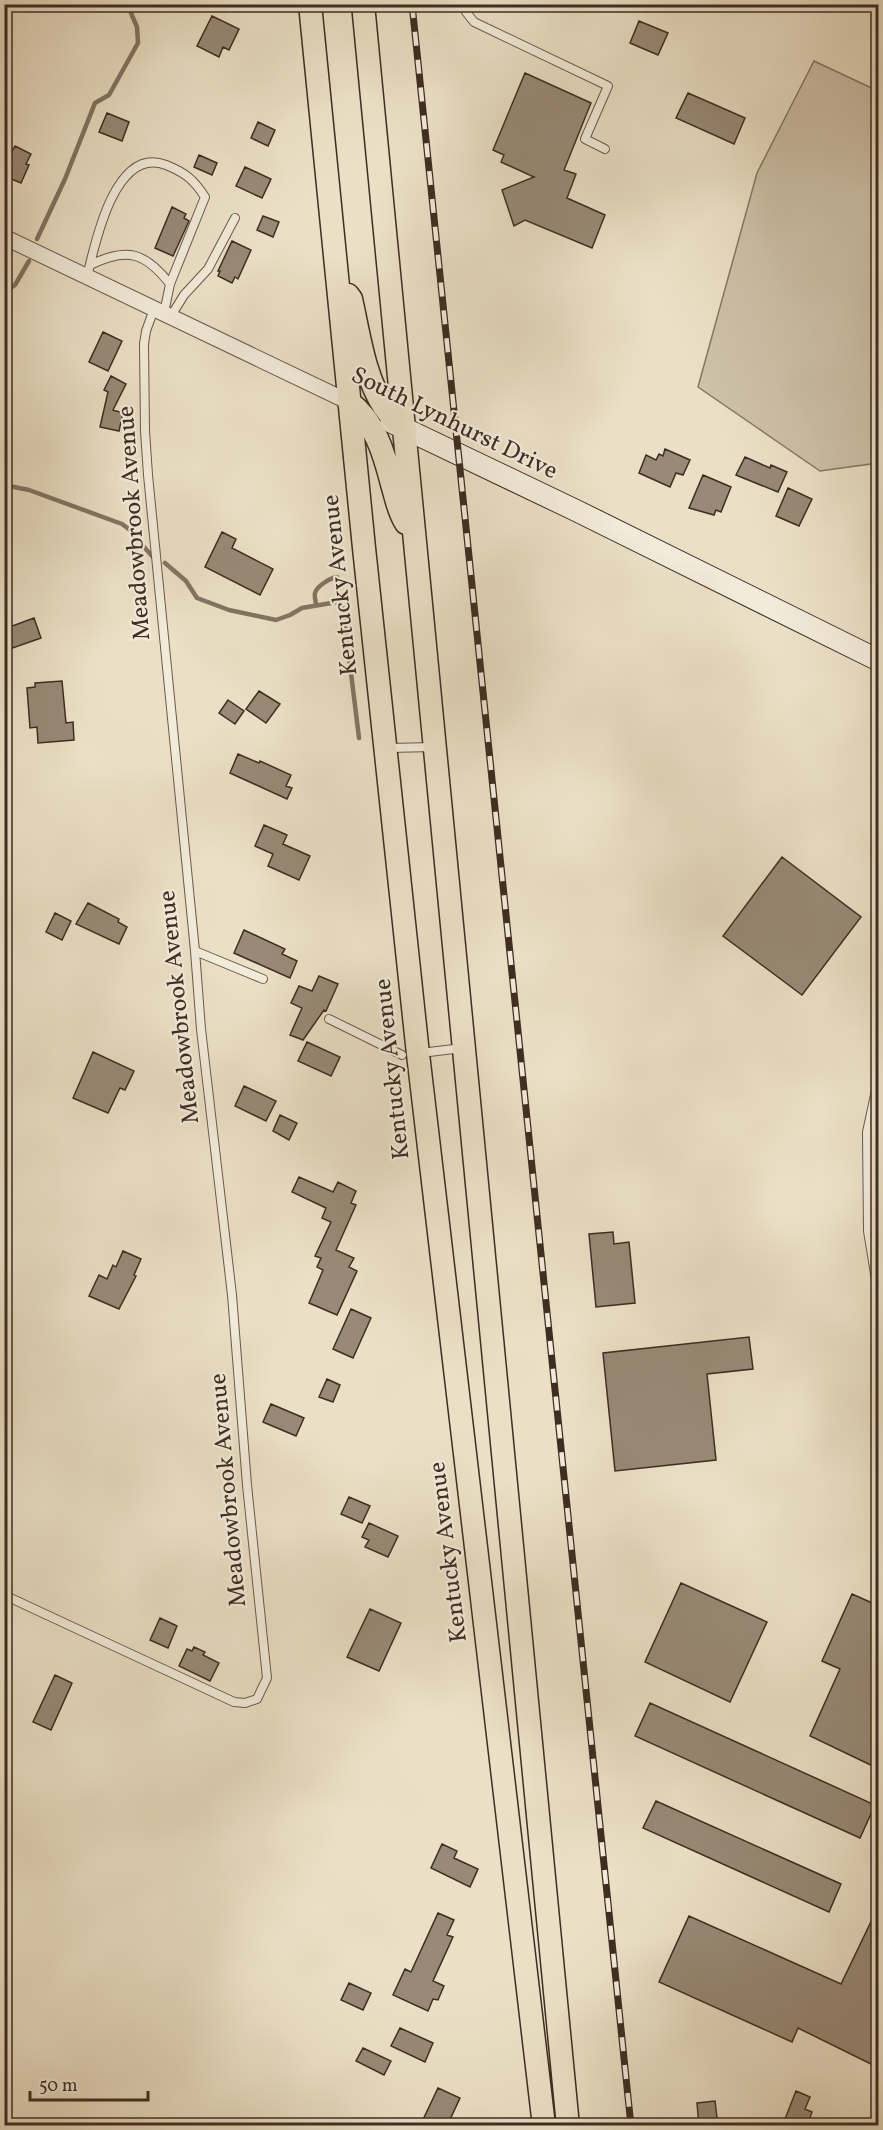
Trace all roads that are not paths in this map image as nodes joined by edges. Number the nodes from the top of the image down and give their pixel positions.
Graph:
1 (310, 4) edge
2 (363, 4) edge
3 (465, 4) edge
4 (605, 149) dead end
5 (235, 218) dead end
6 (4, 237) edge
7 (89, 271) junction
8 (337, 282) junction
9 (170, 284) junction
10 (163, 313) junction
11 (349, 402) junction
12 (405, 429) junction
13 (415, 537) junction
14 (879, 660) edge
15 (435, 747) junction
16 (385, 748) junction
17 (195, 951) junction
18 (263, 979) dead end
19 (329, 1019) dead end
20 (464, 1048) junction
21 (410, 1054) junction
22 (879, 1081) edge
23 (879, 1292) edge
24 (4, 1595) edge
25 (544, 2126) edge
26 (568, 2126) edge

1 - 8 main road, Kentucky Avenue
2 - 12 main road
3 - 4 lane
5 - 10 lane
6 - 7 street, South Lynhurst Drive
7 - 9 lane
7 - 9 lane
7 - 10 street, South Lynhurst Drive
8 - 11 main road, Kentucky Avenue
8 - 12 main road
9 - 10 lane
10 - 11 street, South Lynhurst Drive
10 - 17 lane, Meadowbrook Avenue
11 - 12 main road, South Lynhurst Drive
11 - 13 main road
11 - 16 main road, Kentucky Avenue
12 - 13 main road
12 - 14 main road, South Lynhurst Drive
13 - 15 main road
15 - 16 lane
15 - 20 main road
16 - 21 main road, Kentucky Avenue
17 - 18 lane
17 - 24 lane, Meadowbrook Avenue
19 - 21 lane
20 - 21 lane
20 - 26 main road
21 - 25 main road, Kentucky Avenue
22 - 23 lane

